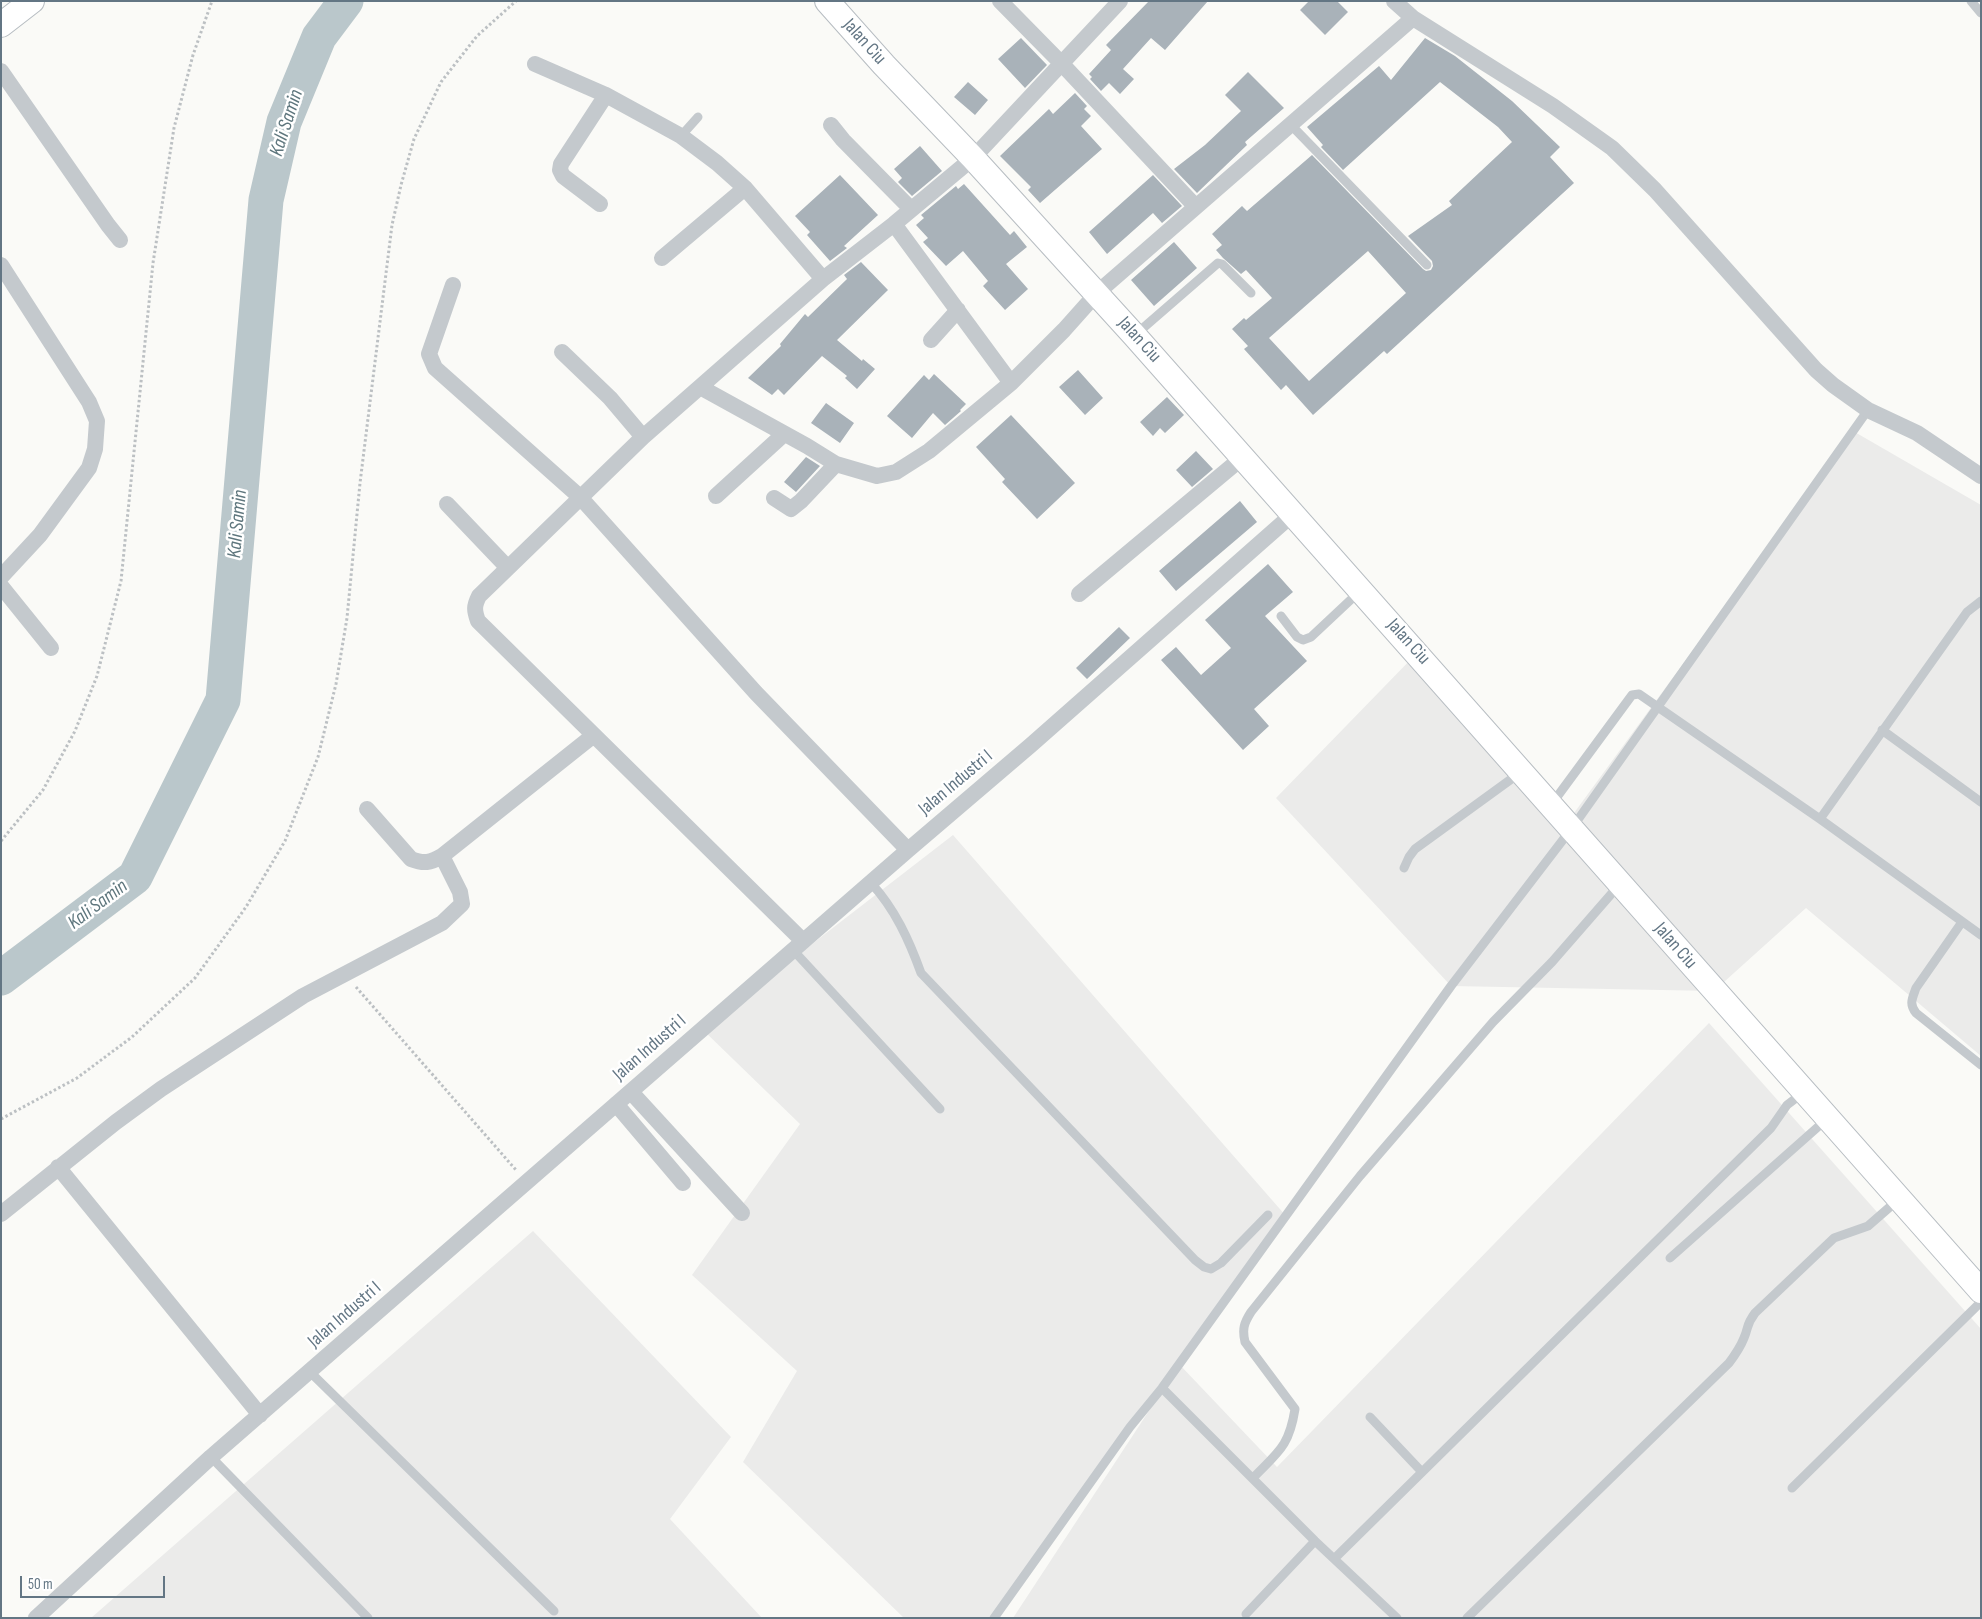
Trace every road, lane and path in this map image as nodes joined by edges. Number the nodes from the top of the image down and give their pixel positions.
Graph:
1 (32, 1) edge
2 (212, 1) edge
3 (516, 1) edge
4 (827, 1) edge
5 (1120, 1) edge
6 (1394, 1) edge
7 (1970, 1) edge
8 (1003, 2) edge
9 (1981, 13) edge
10 (1413, 18) junction
11 (1, 25) edge
12 (535, 64) dead end
13 (1062, 64) junction
14 (1, 71) edge
15 (606, 94) junction
16 (698, 117) dead end
17 (1290, 124) junction
18 (831, 125) dead end
19 (681, 136) junction
20 (973, 158) junction
21 (745, 188) junction
22 (600, 204) dead end
23 (1196, 207) junction
24 (911, 209) junction
25 (894, 224) junction
26 (120, 240) dead end
27 (662, 258) dead end
28 (1, 264) edge
29 (1427, 265) dead end
30 (823, 279) junction
31 (453, 285) dead end
32 (1097, 293) junction
33 (1251, 293) dead end
34 (958, 310) junction
35 (1134, 335) junction
36 (932, 340) dead end
37 (562, 352) dead end
38 (1012, 383) junction
39 (700, 387) junction
40 (1868, 410) junction
41 (784, 434) junction
42 (643, 437) junction
43 (1243, 457) junction
44 (836, 464) junction
45 (1981, 476) edge
46 (716, 496) dead end
47 (580, 497) junction
48 (774, 498) dead end
49 (447, 504) dead end
50 (1294, 513) junction
51 (508, 568) junction
52 (1, 577) edge
53 (1, 586) edge
54 (1361, 590) junction
55 (1079, 594) dead end
56 (1981, 601) edge
57 (1281, 616) dead end
58 (51, 648) dead end
59 (1658, 707) junction
60 (1882, 730) junction
61 (594, 735) junction
62 (1522, 772) junction
63 (1981, 802) edge
64 (1550, 805) junction
65 (367, 809) dead end
66 (1820, 819) junction
67 (1572, 828) junction
68 (1, 841) edge
69 (908, 850) junction
70 (442, 856) junction
71 (1404, 868) dead end
72 (871, 883) junction
73 (1620, 884) junction
74 (1962, 922) junction
75 (1981, 935) edge
76 (798, 946) junction
77 (344, 973) junction
78 (1981, 1065) edge
79 (631, 1092) junction
80 (1804, 1092) junction
81 (616, 1104) junction
82 (940, 1109) dead end
83 (1828, 1118) junction
84 (1, 1119) edge
85 (58, 1167) junction
86 (527, 1182) junction
87 (683, 1183) dead end
88 (1899, 1198) junction
89 (742, 1213) dead end
90 (1, 1214) edge
91 (1268, 1215) dead end
92 (1670, 1258) dead end
93 (1981, 1291) edge
94 (1981, 1302) edge
95 (310, 1372) junction
96 (1162, 1388) junction
97 (260, 1415) junction
98 (1370, 1417) dead end
99 (212, 1457) junction
100 (1422, 1472) junction
101 (1253, 1478) junction
102 (1792, 1488) dead end
103 (1315, 1541) junction
104 (1335, 1558) junction
105 (554, 1611) dead end
106 (1246, 1614) dead end
107 (36, 1618) edge
108 (368, 1618) edge
109 (994, 1618) edge
110 (1397, 1618) edge
111 (1466, 1618) edge

1 - 11 street
2 - 68 path
3 - 84 path
4 - 20 street, Jalan Ciu
5 - 13 street
6 - 10 street
7 - 9 lane
8 - 13 street
10 - 17 street
10 - 40 street
12 - 15 street
13 - 20 street
13 - 23 street
14 - 26 street
15 - 19 street
15 - 22 street
16 - 19 lane
17 - 23 street
17 - 29 lane
18 - 24 street
19 - 21 street
20 - 24 street
20 - 32 street, Jalan Ciu
21 - 27 street
21 - 30 street
23 - 32 street
24 - 25 street
25 - 30 street
25 - 34 street
28 - 52 street
30 - 39 street
31 - 47 street
32 - 35 street, Jalan Ciu
32 - 38 street
33 - 35 lane
34 - 36 street
34 - 38 street
35 - 43 street, Jalan Ciu
37 - 42 street
38 - 44 street
39 - 41 street
39 - 42 street
40 - 45 street
40 - 59 lane
41 - 44 street
41 - 46 street
42 - 47 street
43 - 50 street, Jalan Ciu
43 - 55 street
44 - 48 street
47 - 51 street
47 - 69 street
49 - 51 street
50 - 54 street, Jalan Ciu
50 - 69 street, Jalan Industri I
51 - 61 street
53 - 58 street
54 - 57 lane
54 - 62 street, Jalan Ciu
56 - 60 lane
59 - 64 lane
59 - 66 lane
59 - 67 lane
60 - 63 lane
60 - 66 lane
61 - 70 street
61 - 76 street
62 - 64 street, Jalan Ciu
62 - 71 lane
64 - 67 street, Jalan Ciu
65 - 70 street
66 - 74 lane
67 - 73 street, Jalan Ciu
67 - 96 lane
69 - 72 street, Jalan Industri I
70 - 77 street
72 - 76 street, Jalan Industri I
72 - 91 lane
73 - 80 street, Jalan Ciu
73 - 101 lane
74 - 75 lane
74 - 78 lane
76 - 79 street, Jalan Industri I
76 - 82 lane
77 - 85 street
77 - 86 path
79 - 81 street, Jalan Industri I
79 - 89 street
80 - 83 street, Jalan Ciu
80 - 100 lane
81 - 86 street, Jalan Industri I
81 - 87 street
83 - 88 street, Jalan Ciu
83 - 92 lane
85 - 90 street
85 - 97 street
86 - 95 street, Jalan Industri I
88 - 93 street, Jalan Ciu
88 - 111 lane
94 - 102 lane
95 - 97 street, Jalan Industri I
95 - 105 lane
96 - 101 lane
96 - 109 lane
97 - 99 street, Jalan Industri I
98 - 100 lane
99 - 107 street, Jalan Industri I
99 - 108 lane
100 - 104 lane
101 - 103 lane
103 - 104 lane
103 - 106 lane
104 - 110 lane

